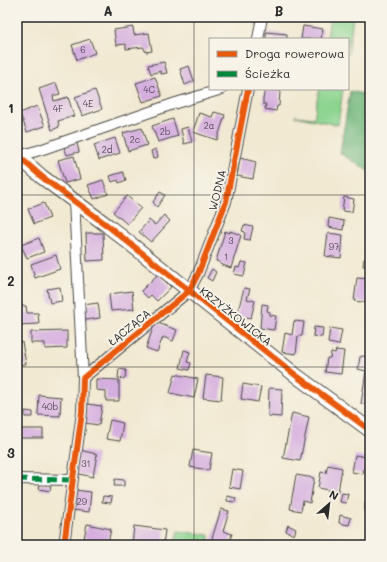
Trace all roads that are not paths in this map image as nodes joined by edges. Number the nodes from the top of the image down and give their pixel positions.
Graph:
1 (262, 17) edge
2 (258, 38) edge
3 (219, 90) edge
4 (248, 90) edge
5 (17, 155) edge
6 (74, 201) junction
7 (189, 291) junction
8 (83, 378) junction
9 (370, 430) edge
10 (17, 479) edge
11 (72, 480) junction
12 (64, 545) edge

1 - 2 street
3 - 5 street
4 - 7 street, WODNA
5 - 6 street, KRZYŻKOWICKA
6 - 7 street, KRZYŻKOWICKA
6 - 8 street
7 - 8 street, ŁĄCZĄCA
7 - 9 street, KRZYŻKOWICKA
8 - 11 street
10 - 11 street
11 - 12 street

